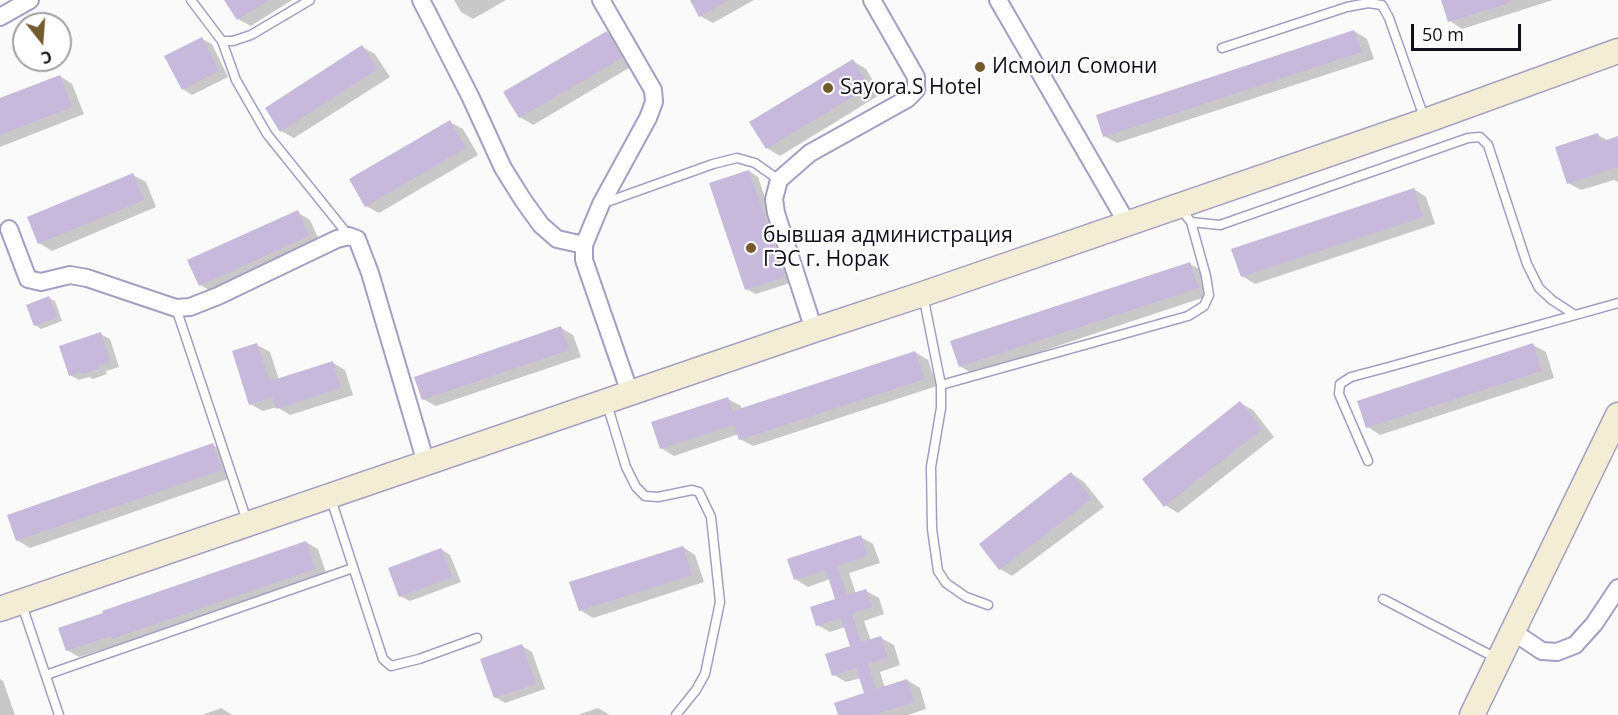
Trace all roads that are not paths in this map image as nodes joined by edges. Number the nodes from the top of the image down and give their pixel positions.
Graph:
1 (30, 0) edge
2 (191, 0) edge
3 (310, 0) edge
4 (421, 0) edge
5 (601, 0) edge
6 (872, 0) edge
7 (998, 0) edge
8 (0, 17) edge
9 (222, 41) junction
10 (1222, 48) dead end
11 (1618, 51) edge
12 (1425, 121) junction
13 (779, 180) junction
14 (601, 204) junction
15 (1185, 213) junction
16 (1127, 223) junction
17 (9, 229) dead end
18 (349, 236) junction
19 (584, 245) junction
20 (923, 294) junction
21 (1618, 303) edge
22 (176, 308) junction
23 (1575, 315) junction
24 (814, 330) junction
25 (941, 385) junction
26 (630, 393) junction
27 (606, 401) junction
28 (1618, 415) edge
29 (1368, 461) dead end
30 (426, 462) junction
31 (330, 496) junction
32 (247, 524) junction
33 (353, 568) junction
34 (1618, 588) edge
35 (1383, 599) dead end
36 (11, 605) edge
37 (987, 605) dead end
38 (1512, 631) junction
39 (477, 638) dead end
40 (1498, 660) junction
41 (46, 675) junction
42 (59, 715) edge
43 (676, 715) edge
44 (1472, 715) edge

1 - 8 street
2 - 9 lane
3 - 9 lane
4 - 19 street
5 - 14 street
6 - 13 street
7 - 16 street
9 - 18 lane
10 - 12 lane
11 - 12 main road
12 - 15 main road
13 - 14 lane
13 - 24 street
14 - 19 street
15 - 16 main road
15 - 23 lane
15 - 25 lane
16 - 20 main road
17 - 22 street
18 - 22 street
18 - 30 street
19 - 26 street
20 - 24 main road
20 - 25 lane
21 - 23 lane
22 - 32 lane
23 - 29 lane
24 - 26 main road
25 - 37 lane
26 - 27 main road
27 - 30 main road
27 - 43 lane
28 - 38 main road
30 - 31 main road
31 - 32 main road
31 - 33 lane
32 - 36 main road
33 - 39 lane
33 - 41 lane
34 - 38 street
35 - 40 lane
36 - 41 lane
38 - 40 main road
40 - 44 main road
41 - 42 lane

